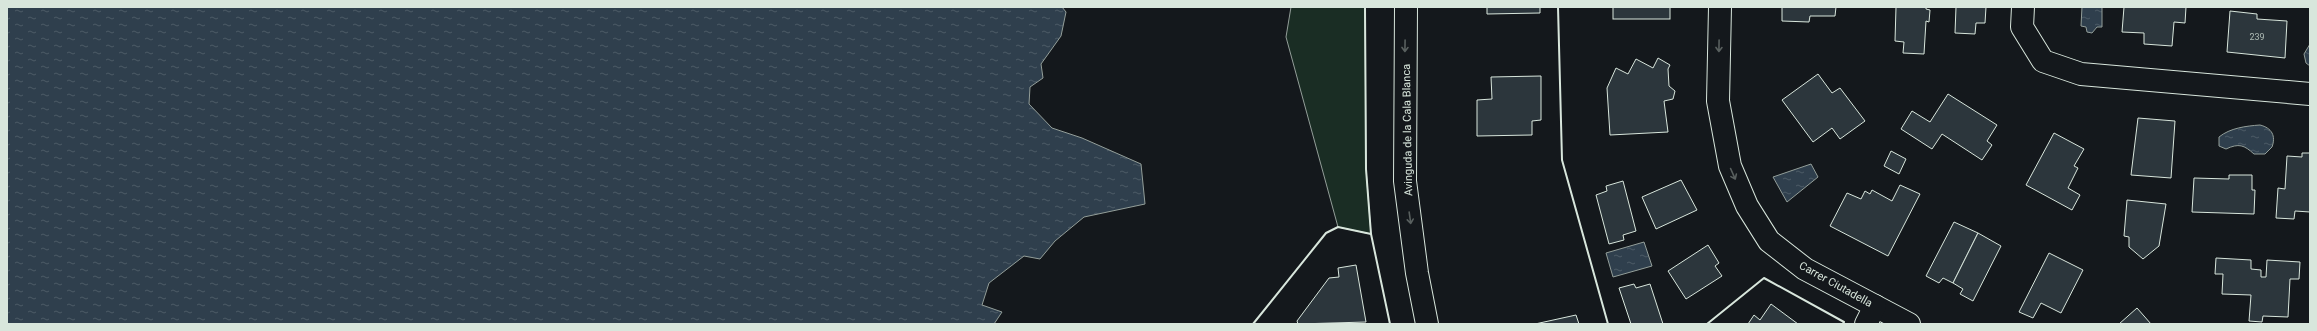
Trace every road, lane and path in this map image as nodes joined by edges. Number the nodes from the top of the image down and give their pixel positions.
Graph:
1 (1406, 7) edge
2 (1720, 7) edge
3 (2023, 7) edge
4 (2310, 94) edge
5 (1871, 315) edge
6 (1427, 324) edge
7 (1909, 324) edge

1 -> 6 street, Avinguda de la Cala Blanca
2 -> 5 street, Carrer Ciutadella
3 - 4 street
5 - 7 street, Carrer Ciutadella

